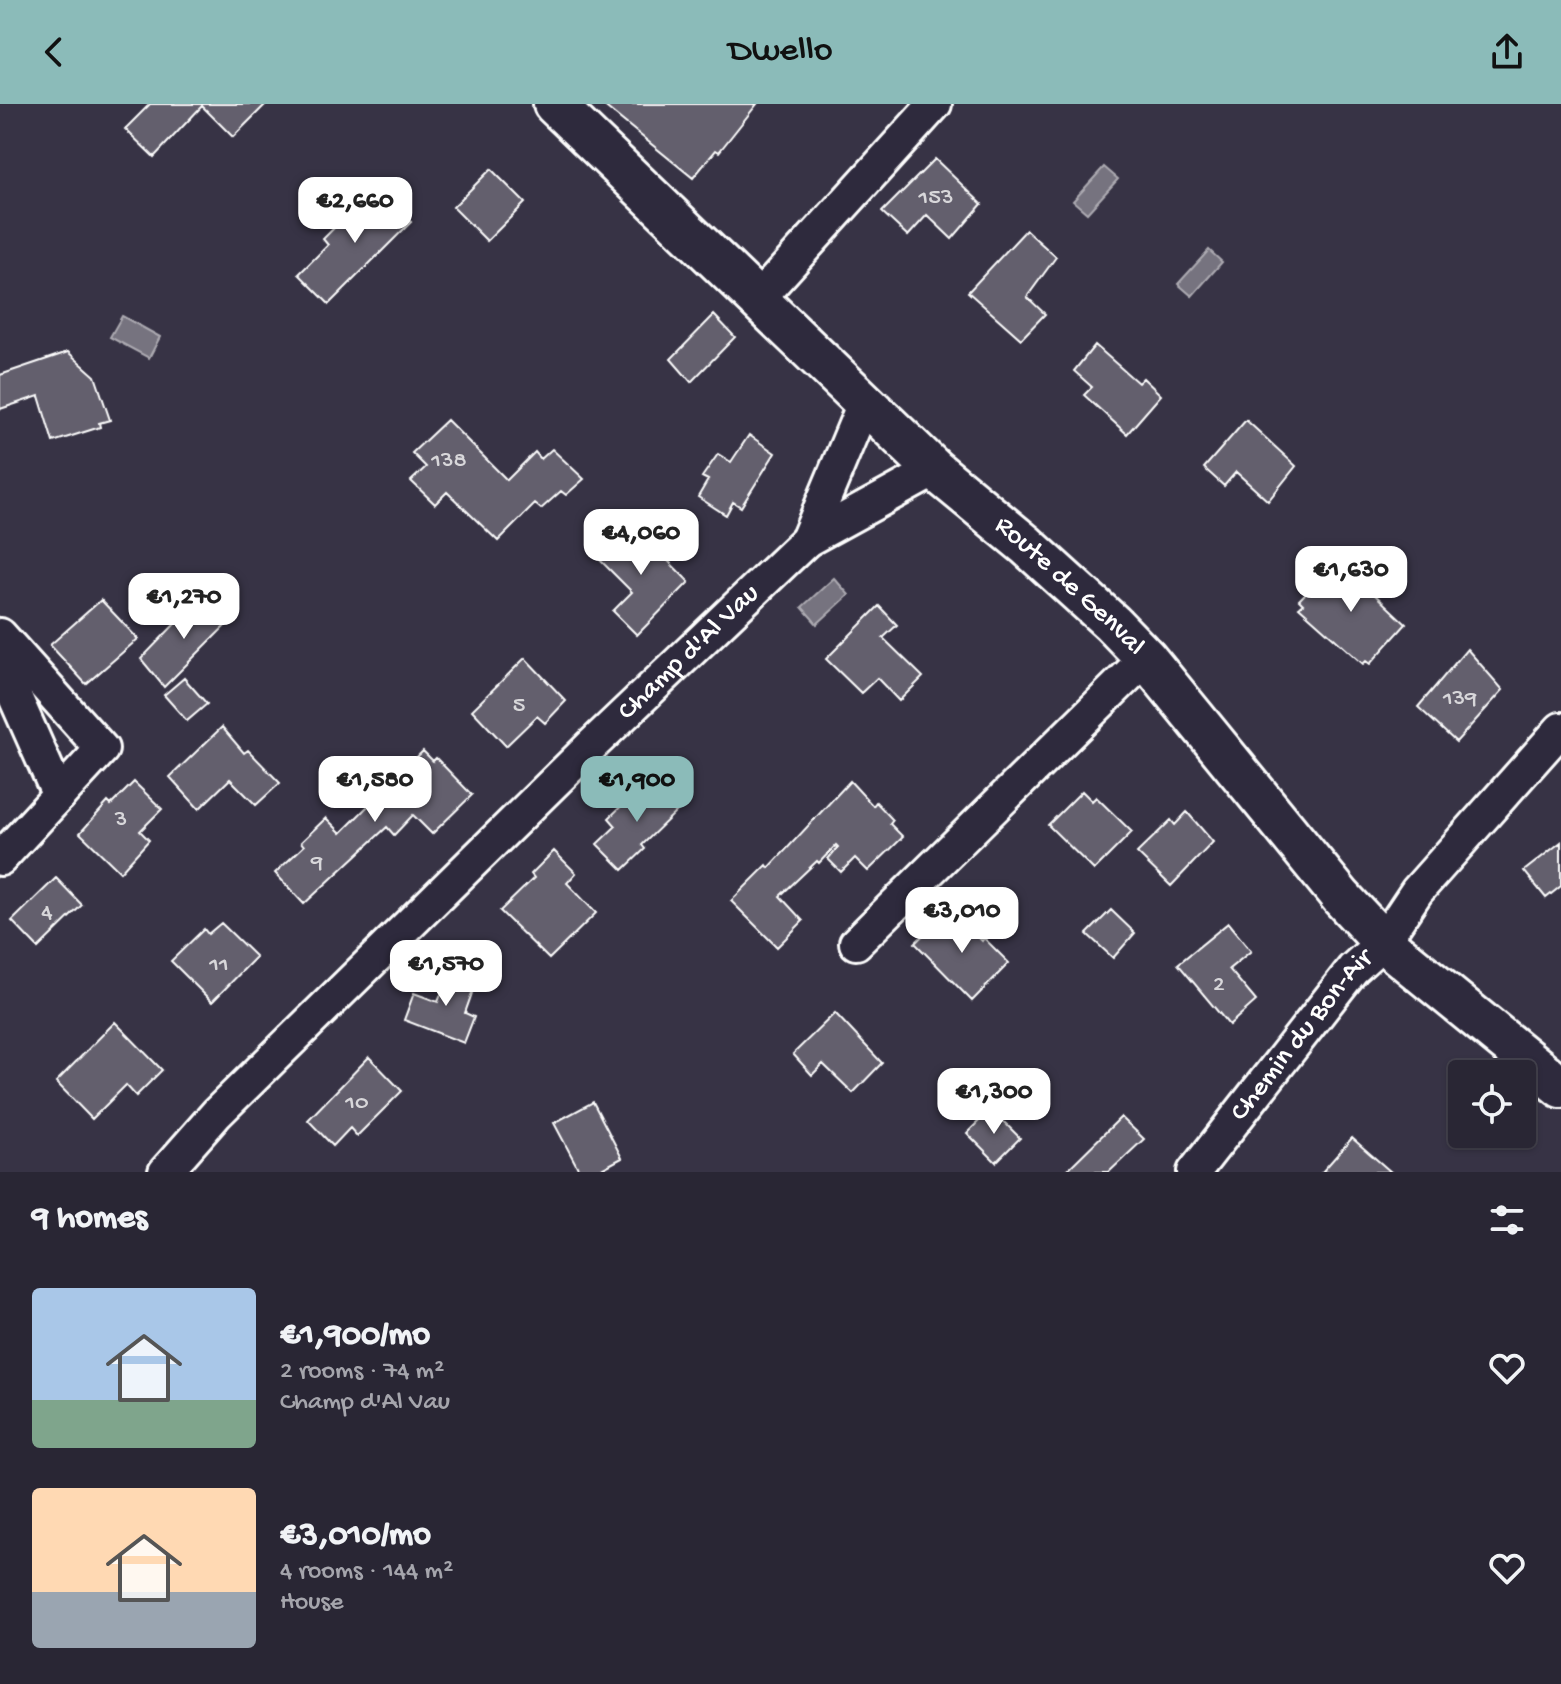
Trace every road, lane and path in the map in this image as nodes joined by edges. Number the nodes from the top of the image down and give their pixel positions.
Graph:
1 (554, 104) edge
2 (935, 104) edge
3 (758, 299) junction
4 (865, 401) junction
5 (935, 470) junction
6 (807, 540) junction
7 (0, 635) edge
8 (1146, 658) junction
9 (0, 663) edge
10 (1561, 729) edge
11 (59, 796) junction
12 (0, 859) edge
13 (1383, 942) junction
14 (856, 943) dead end
15 (1561, 1087) edge
16 (165, 1172) edge
17 (1194, 1172) edge

1 - 3 main road, Route de Genval
2 - 3 street
3 - 4 main road, Route de Genval
4 - 5 main road, Route de Genval
4 - 6 street, Champ d'Al Vau
5 - 6 street, Champ d'Al Vau
5 - 8 main road, Route de Genval
6 - 16 street, Champ d'Al Vau
7 - 11 street
8 - 13 main road, Route de Genval
8 - 14 street
9 - 11 street
10 - 13 street, Chemin du Bon-Air
11 - 12 street
13 - 15 main road, Route de Genval
13 - 17 street, Chemin du Bon-Air

